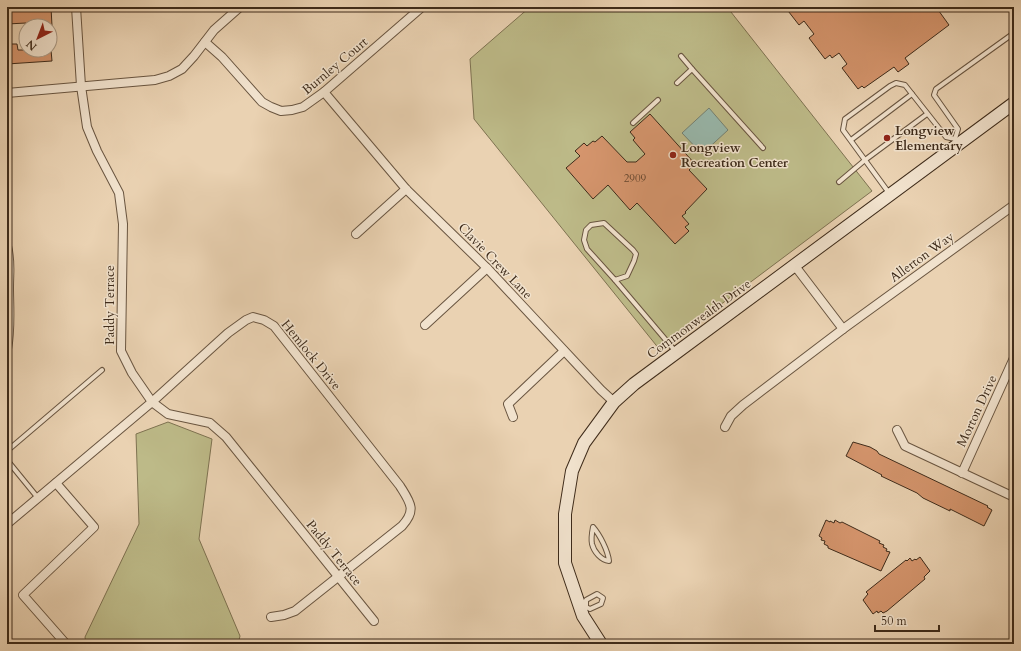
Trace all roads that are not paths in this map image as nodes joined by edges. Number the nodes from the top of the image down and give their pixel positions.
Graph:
1 (76, 7) edge
2 (240, 7) edge
3 (422, 7) edge
4 (1014, 33) edge
5 (205, 42) junction
6 (681, 56) dead end
7 (692, 69) junction
8 (677, 83) dead end
9 (81, 86) junction
10 (324, 92) junction
11 (7, 93) edge
12 (912, 94) junction
13 (658, 100) dead end
14 (1014, 103) edge
15 (927, 114) junction
16 (633, 123) dead end
17 (851, 140) junction
18 (957, 141) junction
19 (763, 148) dead end
20 (865, 160) junction
21 (839, 182) dead end
22 (406, 189) junction
23 (891, 195) junction
24 (1014, 205) edge
25 (356, 234) dead end
26 (7, 246) edge
27 (795, 266) junction
28 (487, 268) junction
29 (615, 280) junction
30 (8, 283) edge
31 (425, 325) dead end
32 (843, 329) junction
33 (7, 350) edge
34 (564, 351) junction
35 (676, 353) junction
36 (1014, 358) edge
37 (102, 370) dead end
38 (152, 402) junction
39 (614, 402) junction
40 (513, 417) dead end
41 (725, 427) dead end
42 (897, 430) dead end
43 (7, 451) edge
44 (7, 460) edge
45 (962, 473) junction
46 (56, 483) junction
47 (1014, 497) edge
48 (38, 498) junction
49 (7, 524) edge
50 (609, 562) joint
51 (338, 577) junction
52 (271, 617) dead end
53 (374, 621) dead end
54 (66, 644) edge
55 (601, 644) edge

1 - 9 street, Paddy Terrace
2 - 5 street
3 - 10 street, Burnley Court
4 - 18 lane
5 - 9 street
5 - 10 street, Burnley Court
6 - 7 lane
7 - 8 lane
7 - 19 lane
9 - 11 street
9 - 38 street, Paddy Terrace
10 - 22 street, Clavie Crew Lane
12 - 15 lane
12 - 17 lane
12 - 17 lane
13 - 16 lane
14 - 18 street, Commonwealth Drive
15 - 18 lane
15 - 20 lane
17 - 20 lane
18 - 23 street, Commonwealth Drive
20 - 21 lane
20 - 23 lane
22 - 25 street
22 - 28 street, Clavie Crew Lane
23 - 27 street, Commonwealth Drive
24 - 32 street, Allerton Way
26 - 30 street
27 - 32 street
27 - 35 street, Commonwealth Drive
28 - 31 street
28 - 34 street, Clavie Crew Lane
29 - 29 lane
29 - 35 lane
30 - 33 street
32 - 41 street, Allerton Way
34 - 39 street, Clavie Crew Lane
34 - 40 street
35 - 39 street, Commonwealth Drive
36 - 45 street, Morton Drive
37 - 43 lane
38 - 46 street, Hemlock Drive
38 - 51 street, Paddy Terrace
38 - 51 street, Hemlock Drive
39 - 55 street, Commonwealth Drive
42 - 45 street
44 - 48 lane
45 - 47 street
46 - 48 street, Hemlock Drive
46 - 54 street
48 - 49 street, Hemlock Drive
50 - 50 lane
51 - 52 street, Hemlock Drive
51 - 53 street, Paddy Terrace

